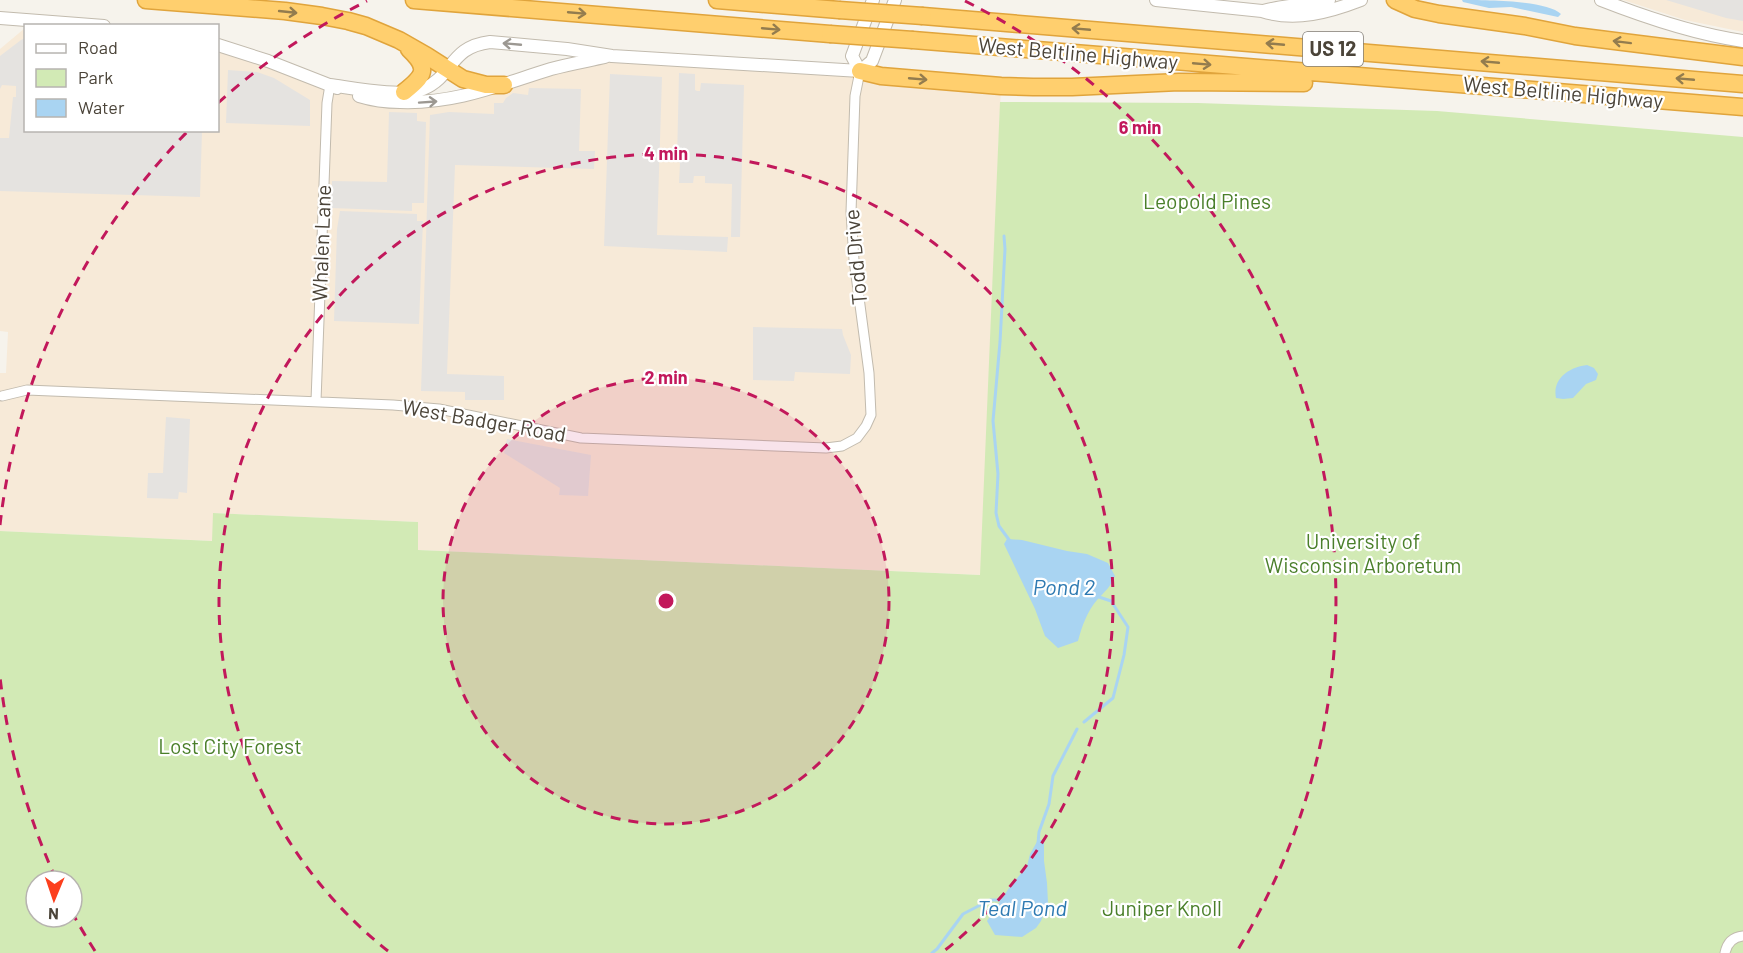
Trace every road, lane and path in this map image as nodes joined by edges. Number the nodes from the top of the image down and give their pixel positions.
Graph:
1 (146, 0) edge
2 (414, 0) edge
3 (717, 0) edge
4 (873, 0) edge
5 (896, 0) edge
6 (1156, 0) edge
7 (1329, 0) edge
8 (1361, 0) edge
9 (1395, 0) edge
10 (1413, 0) edge
11 (1601, 0) edge
12 (1262, 11) junction
13 (1427, 11) junction
14 (0, 18) edge
15 (78, 24) edge
16 (399, 40) junction
17 (1743, 41) edge
18 (219, 45) edge
19 (612, 56) junction
20 (1743, 57) edge
21 (448, 68) junction
22 (860, 72) junction
23 (1446, 84) junction
24 (1743, 84) edge
25 (330, 85) junction
26 (504, 85) junction
27 (404, 93) junction
28 (1743, 107) edge
29 (2, 396) dead end
30 (316, 401) junction
31 (857, 438) joint
32 (1743, 936) edge
33 (1725, 953) edge

1 -> 16 highway
2 -> 23 highway, West Beltline Highway / US 12, bridge
24 -> 3 highway, West Beltline Highway / US 12, bridge
4 - 22 street, Todd Drive
5 - 22 street, Todd Drive
6 - 12 street
7 - 12 street
8 - 12 street
9 - 13 highway
10 - 13 highway
11 - 17 street
20 -> 13 highway
14 - 15 street
16 - 21 highway
16 - 27 highway
18 - 25 street
19 -> 21 street
19 - 22 street
19 - 26 street
21 - 26 highway
21 - 27 street
22 -> 23 highway
22 - 31 street, Todd Drive
23 - 28 highway, West Beltline Highway / US 12
25 -> 26 street
25 - 27 street
25 - 30 street, Whalen Lane
29 - 30 street, West Badger Road
30 - 31 street, West Badger Road
32 - 33 street

